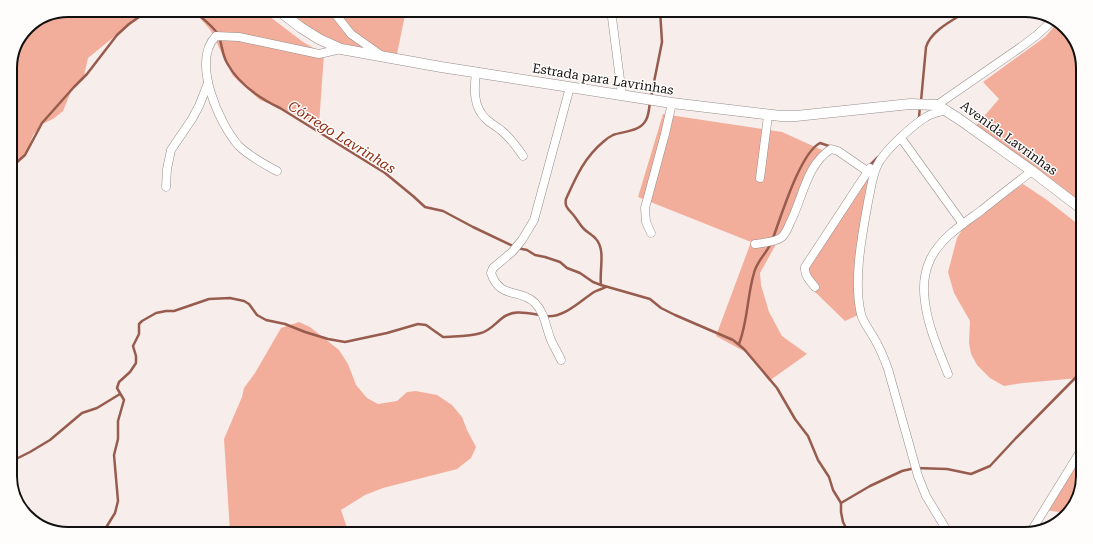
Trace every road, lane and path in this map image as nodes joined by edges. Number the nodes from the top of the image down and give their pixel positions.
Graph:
1 (288, 17) edge
2 (338, 17) edge
3 (612, 17) edge
4 (1049, 23) edge
5 (341, 49) junction
6 (385, 57) junction
7 (476, 72) junction
8 (208, 82) junction
9 (570, 87) junction
10 (622, 95) junction
11 (672, 103) junction
12 (942, 107) junction
13 (768, 116) junction
14 (901, 138) junction
15 (523, 156) dead end
16 (878, 164) junction
17 (277, 171) dead end
18 (867, 171) junction
19 (1032, 171) junction
20 (760, 178) dead end
21 (166, 187) dead end
22 (1076, 205) edge
23 (964, 224) junction
24 (651, 233) dead end
25 (756, 244) dead end
26 (815, 287) dead end
27 (562, 360) dead end
28 (948, 374) dead end
29 (1076, 458) edge
30 (1034, 526) edge
31 (945, 527) edge

1 - 5 street, Estrada para Lavrinhas
2 - 6 street
3 - 10 street
4 - 12 street
5 - 6 street, Estrada para Lavrinhas
5 - 8 street
6 - 7 street, Estrada para Lavrinhas
7 - 9 street, Estrada para Lavrinhas
7 - 15 street
8 - 17 street
8 - 21 street
9 - 10 street, Estrada para Lavrinhas
9 - 27 street
10 - 11 street, Estrada para Lavrinhas
11 - 13 street, Estrada para Lavrinhas
11 - 24 street
12 - 13 street, Estrada para Lavrinhas
12 - 14 street
12 - 19 street, Avenida Lavrinhas
13 - 20 street
14 - 16 street
14 - 23 street
16 - 18 street
16 - 31 street
18 - 25 street
18 - 26 street
19 - 22 street, Avenida Lavrinhas
19 - 23 street
23 - 28 street
29 - 30 street

